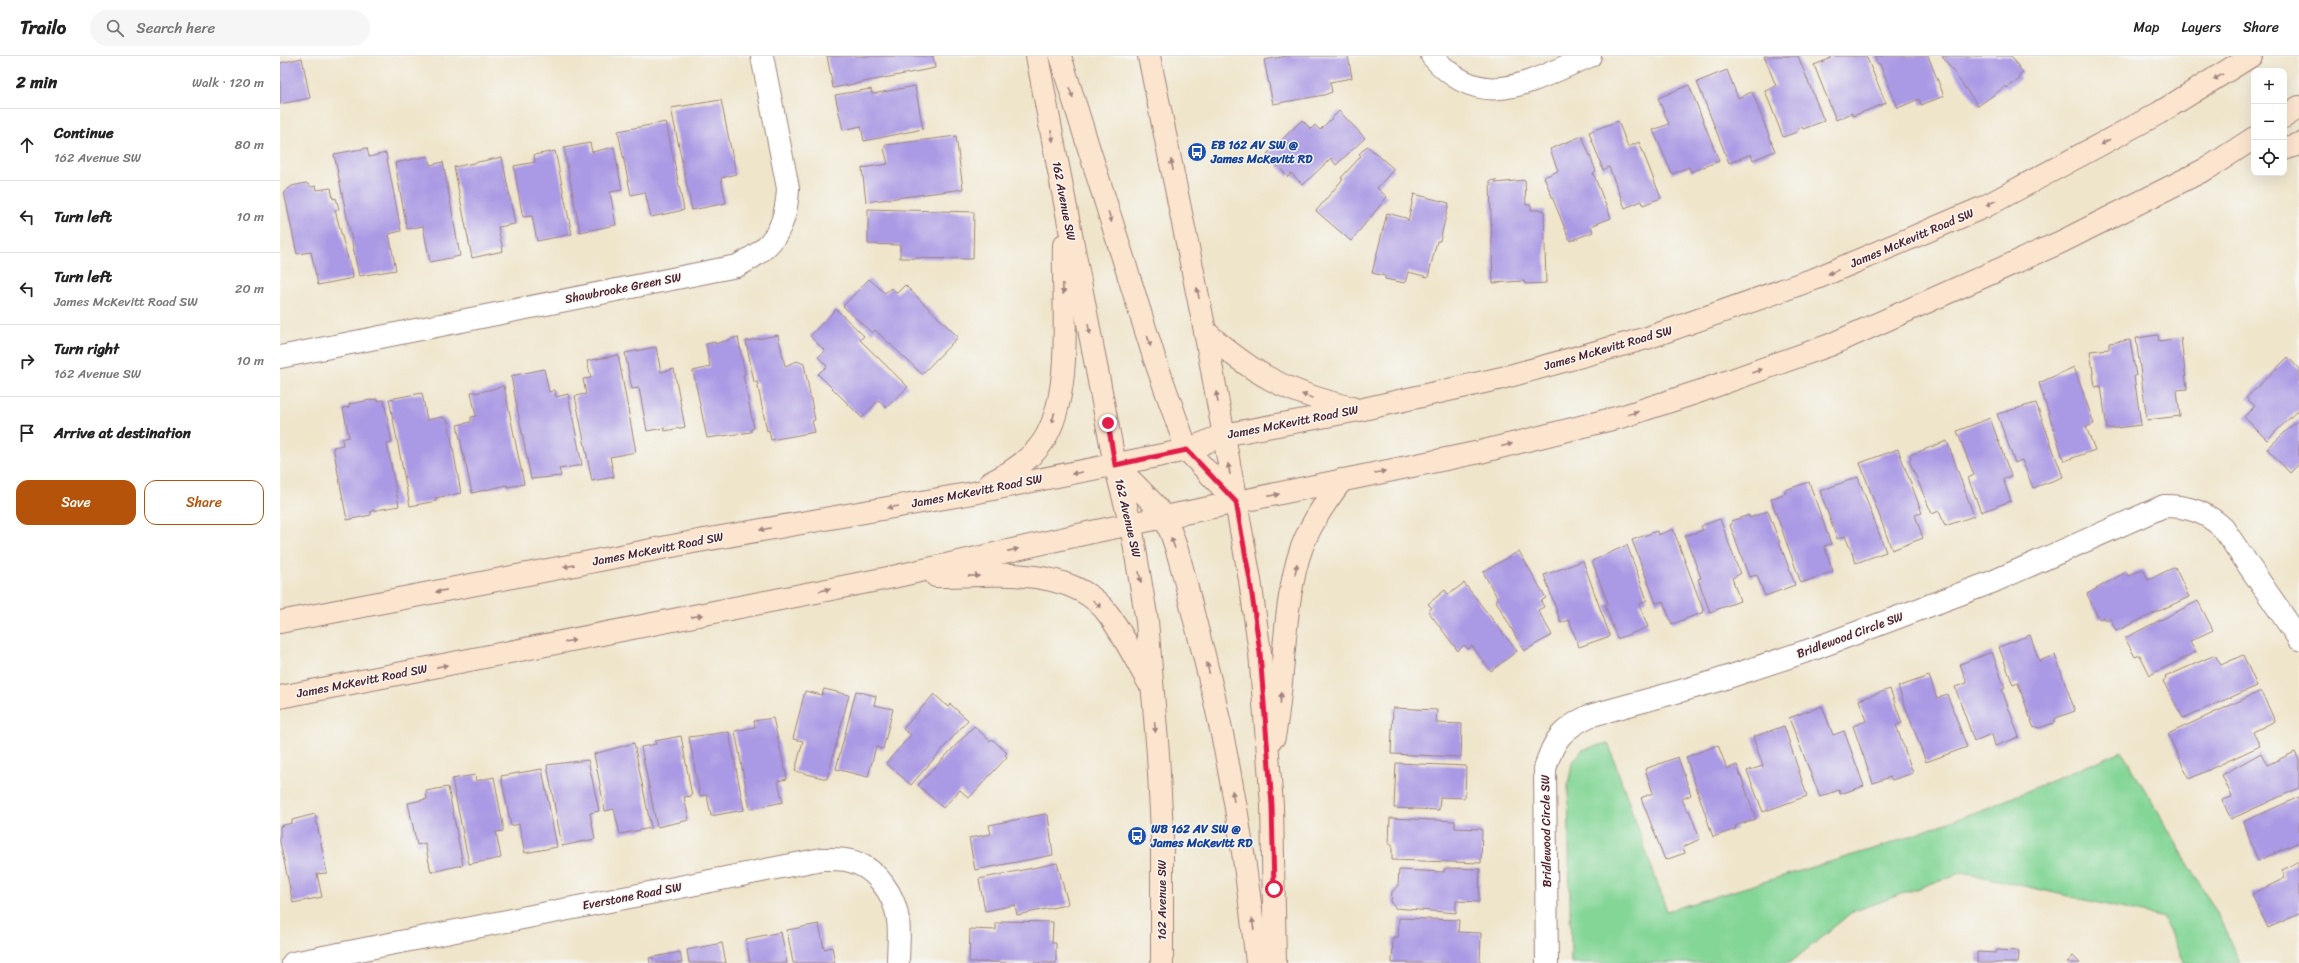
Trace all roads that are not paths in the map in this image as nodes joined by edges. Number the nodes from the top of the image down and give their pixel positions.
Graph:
1 (762, 56) edge
2 (1037, 56) edge
3 (1060, 56) edge
4 (1149, 56) edge
5 (1432, 56) edge
6 (1590, 56) edge
7 (2251, 56) edge
8 (2299, 107) edge
9 (2287, 115) edge
10 (2251, 140) edge
11 (2299, 144) edge
12 (2287, 148) edge
13 (2251, 158) edge
14 (2208, 168) junction
15 (1065, 208) junction
16 (1205, 331) junction
17 (280, 357) edge
18 (1358, 410) junction
19 (1223, 435) junction
20 (1187, 450) junction
21 (1115, 465) junction
22 (1342, 480) junction
23 (973, 493) junction
24 (1236, 502) junction
25 (1164, 517) junction
26 (1131, 525) junction
27 (893, 577) junction
28 (280, 622) edge
29 (2299, 639) edge
30 (1152, 688) junction
31 (280, 697) edge
32 (1269, 764) junction
33 (293, 963) edge
34 (898, 963) edge
35 (1162, 963) edge
36 (1257, 963) edge
37 (1275, 963) edge
38 (1547, 963) edge

1 - 17 street, Shawbrooke Green SW
2 -> 15 main road, 162 Avenue SW
3 -> 20 main road
16 -> 4 main road
5 - 6 street
7 -> 18 main road, James McKevitt Road SW
8 - 9 main road
10 - 14 main road, James McKevitt Road SW
11 - 12 main road
13 - 14 main road
22 -> 14 main road, James McKevitt Road SW
15 -> 21 main road, 162 Avenue SW
15 -> 23 main road
18 -> 16 main road
19 -> 16 main road
18 - 19 main road, James McKevitt Road SW
19 - 20 main road, James McKevitt Road SW
24 -> 19 main road
20 - 21 main road, James McKevitt Road SW
20 - 24 main road
21 -> 23 main road, James McKevitt Road SW
21 - 25 main road
21 - 26 main road, 162 Avenue SW
24 -> 22 main road, James McKevitt Road SW
32 -> 22 main road
23 -> 28 main road, James McKevitt Road SW
24 - 25 main road, James McKevitt Road SW
24 - 32 main road
25 - 26 main road, James McKevitt Road SW
36 -> 25 main road
27 -> 26 main road, James McKevitt Road SW
26 -> 30 main road, 162 Avenue SW
27 -> 30 main road
31 -> 27 main road, James McKevitt Road SW
29 - 38 street, Bridlewood Circle SW
30 -> 35 main road, 162 Avenue SW
32 - 37 main road
33 - 34 street, Everstone Road SW

